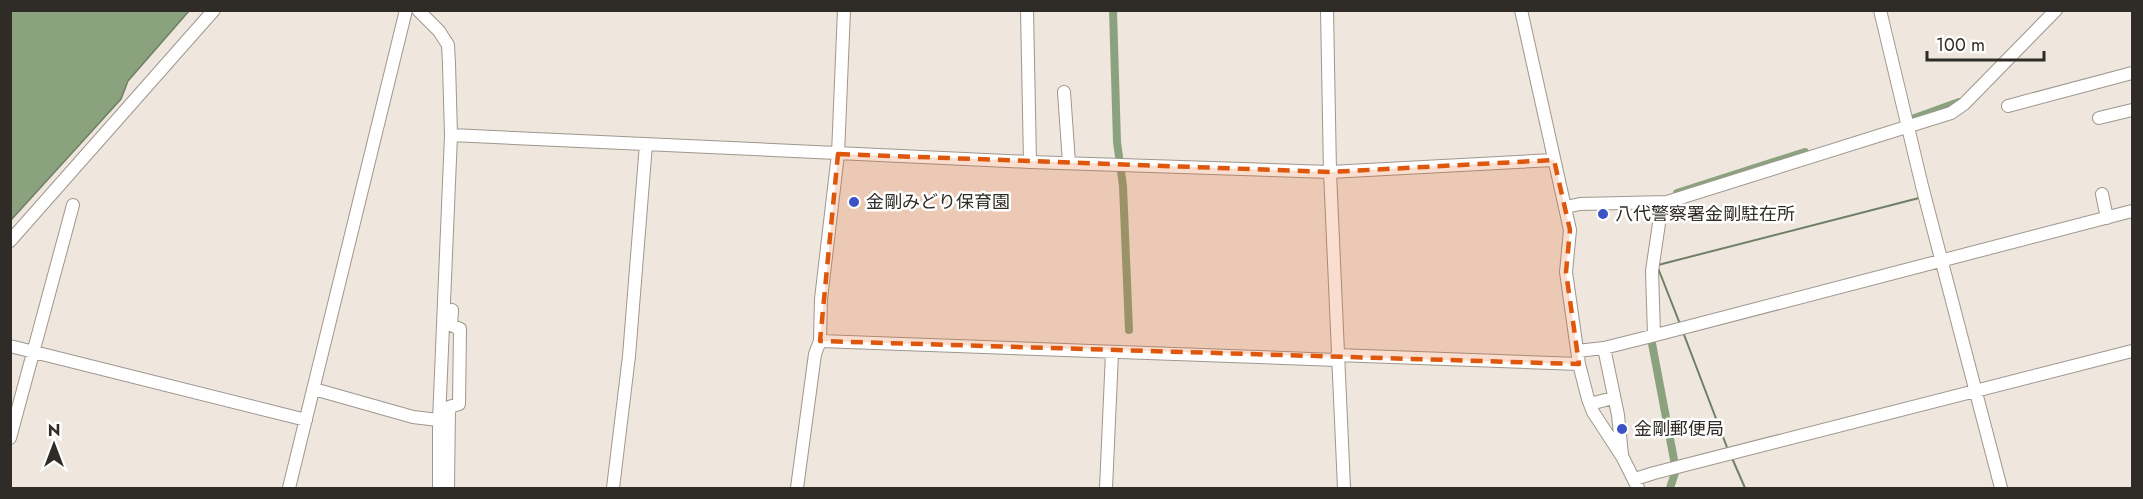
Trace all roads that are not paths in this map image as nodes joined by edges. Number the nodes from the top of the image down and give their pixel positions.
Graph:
1 (214, 10) edge
2 (406, 10) edge
3 (418, 10) edge
4 (844, 10) edge
5 (1027, 10) edge
6 (1327, 10) edge
7 (1521, 10) edge
8 (1880, 10) edge
9 (2056, 10) edge
10 (2133, 73) edge
11 (1064, 92) dead end
12 (2008, 106) dead end
13 (2133, 110) edge
14 (2099, 118) dead end
15 (1908, 127) junction
16 (455, 136) junction
17 (646, 144) junction
18 (838, 154) junction
19 (1554, 160) junction
20 (1030, 162) junction
21 (1069, 163) junction
22 (1330, 172) junction
23 (2102, 194) dead end
24 (1662, 203) junction
25 (73, 206) dead end
26 (1566, 207) junction
27 (2133, 212) edge
28 (2107, 218) junction
29 (10, 241) edge
30 (1943, 261) junction
31 (1651, 336) junction
32 (820, 341) junction
33 (10, 346) edge
34 (1604, 348) junction
35 (1577, 351) junction
36 (2133, 351) edge
37 (34, 352) junction
38 (1112, 353) junction
39 (1337, 358) junction
40 (1579, 364) junction
41 (314, 389) junction
42 (1976, 391) junction
43 (1613, 398) junction
44 (1590, 404) junction
45 (306, 420) junction
46 (444, 421) junction
47 (10, 438) edge
48 (1622, 456) junction
49 (1637, 484) edge
50 (289, 489) edge
51 (439, 489) edge
52 (448, 489) edge
53 (613, 489) edge
54 (797, 489) edge
55 (1106, 489) edge
56 (1344, 489) edge
57 (2001, 489) edge

1 - 29 street
2 - 41 street
3 - 16 street
4 - 18 street
5 - 20 street
6 - 22 street
7 - 19 street
8 - 15 street
9 - 15 street
10 - 12 street
11 - 21 street
13 - 14 street
15 - 24 street
15 - 30 street
16 - 17 street
16 - 46 street
16 - 46 street
17 - 18 street
17 - 53 street
18 - 20 street
18 - 32 street
19 - 22 street
19 - 26 street
20 - 21 street
21 - 22 street
22 - 39 street
23 - 28 street
24 - 26 street
24 - 31 street
25 - 37 street
26 - 35 street
27 - 28 street
28 - 30 street
30 - 31 street
30 - 42 street
31 - 34 street
32 - 38 street
32 - 54 street
33 - 37 street
34 - 35 street
34 - 43 street
35 - 40 street
36 - 42 street
37 - 45 street
37 - 47 street
38 - 39 street
38 - 55 street
39 - 40 street
39 - 56 street
40 - 44 street
41 - 45 street
41 - 46 street
42 - 49 street
42 - 57 street
43 - 44 street
43 - 48 street
44 - 48 street
45 - 50 street
46 - 51 street
46 - 52 street
48 - 49 street

